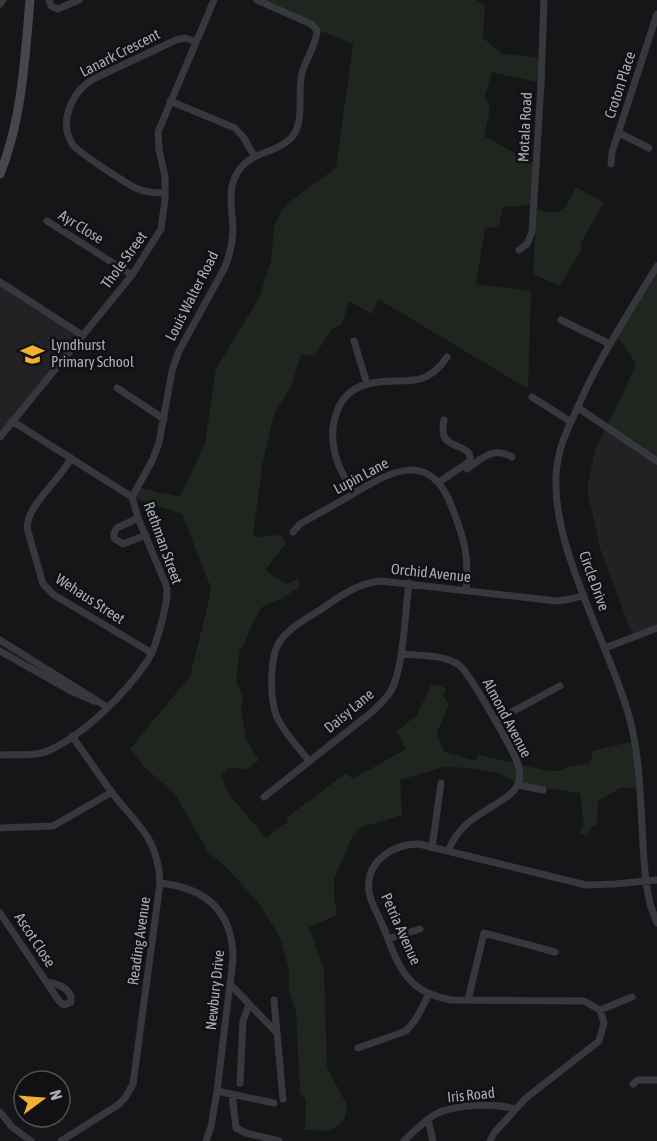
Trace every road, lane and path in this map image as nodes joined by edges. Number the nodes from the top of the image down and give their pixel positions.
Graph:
1 (30, 0) edge
2 (49, 0) edge
3 (79, 0) edge
4 (214, 0) edge
5 (257, 0) edge
6 (544, 0) edge
7 (657, 14) edge
8 (195, 41) junction
9 (170, 101) junction
10 (619, 133) junction
11 (649, 148) dead end
12 (254, 156) junction
13 (611, 164) dead end
14 (0, 174) edge
15 (165, 193) junction
16 (47, 221) dead end
17 (519, 250) dead end
18 (657, 266) edge
19 (132, 275) junction
20 (0, 282) edge
21 (561, 320) dead end
22 (82, 335) junction
23 (354, 342) dead end
24 (610, 344) junction
25 (447, 357) dead end
26 (367, 384) junction
27 (117, 388) dead end
28 (532, 397) dead end
29 (577, 407) junction
30 (164, 419) junction
31 (444, 420) dead end
32 (12, 421) junction
33 (571, 422) junction
34 (0, 437) edge
35 (512, 457) dead end
36 (71, 459) junction
37 (657, 461) edge
38 (441, 484) junction
39 (354, 493) junction
40 (132, 497) junction
41 (138, 518) junction
42 (293, 532) dead end
43 (146, 535) junction
44 (409, 583) junction
45 (465, 590) junction
46 (584, 594) junction
47 (657, 628) edge
48 (0, 640) edge
49 (604, 648) junction
50 (0, 651) edge
51 (152, 653) junction
52 (401, 654) junction
53 (560, 686) dead end
54 (99, 703) junction
55 (107, 707) junction
56 (495, 722) junction
57 (72, 736) junction
58 (0, 755) edge
59 (309, 761) junction
60 (441, 783) dead end
61 (518, 785) junction
62 (543, 790) dead end
63 (112, 792) junction
64 (264, 797) dead end
65 (0, 828) edge
66 (432, 848) junction
67 (448, 851) junction
68 (657, 880) edge
69 (646, 882) junction
70 (160, 883) junction
71 (0, 913) edge
72 (657, 923) edge
73 (420, 929) dead end
74 (388, 939) junction
75 (555, 952) dead end
76 (46, 982) dead end
77 (230, 984) junction
78 (429, 994) junction
79 (632, 997) dead end
80 (274, 1000) dead end
81 (468, 1000) junction
82 (249, 1004) junction
83 (600, 1010) junction
84 (276, 1032) junction
85 (358, 1048) dead end
86 (657, 1080) edge
87 (240, 1083) dead end
88 (633, 1084) dead end
89 (217, 1091) junction
90 (232, 1094) junction
91 (283, 1099) dead end
92 (274, 1103) dead end
93 (515, 1109) junction
94 (0, 1112) edge
95 (428, 1119) junction
96 (31, 1141) edge
97 (61, 1141) edge
98 (206, 1141) edge
99 (279, 1141) edge
100 (404, 1141) edge
101 (433, 1141) edge
102 (490, 1141) edge

1 - 14 main road
2 - 3 street
4 - 8 street, Thole Street
5 - 12 street, Louis Walter Road
6 - 17 street, Motala Road
7 - 10 street, Croton Place
8 - 9 street, Thole Street
8 - 15 street, Lanark Crescent
9 - 12 street
9 - 15 street, Thole Street
10 - 11 street
10 - 13 street, Croton Place
12 - 30 street, Louis Walter Road
15 - 19 street, Thole Street
16 - 19 street, Ayr Close
18 - 24 street, Circle Drive
19 - 22 street, Thole Street
20 - 22 street
21 - 24 street
22 - 32 street, Thole Street
23 - 26 street
24 - 29 street, Circle Drive
25 - 26 street
26 - 39 street
27 - 30 street
28 - 33 street
29 - 33 street, Circle Drive
29 - 37 street
30 - 40 street, Louis Walter Road
31 - 38 street
32 - 34 street, Thole Street
32 - 36 street, Rethman Street
33 - 46 street, Circle Drive
35 - 38 street
36 - 40 street, Rethman Street
36 - 51 street, Wehaus Street
38 - 39 street, Lupin Lane
38 - 45 street
39 - 42 street, Lupin Lane
40 - 41 street, Rethman Street
41 - 43 street, Rethman Street
41 - 43 street
43 - 51 street, Rethman Street
44 - 45 street, Orchid Avenue
44 - 52 street, Daisy Lane
44 - 59 street, Orchid Avenue
45 - 46 street, Orchid Avenue
46 - 49 street, Circle Drive
47 - 49 street
48 - 54 street
49 - 69 street, Circle Drive
50 - 54 street
51 - 55 street, Rethman Street
52 - 56 street, Almond Avenue
52 - 59 street, Daisy Lane
53 - 56 street
54 - 55 street
55 - 57 street, Rethman Street
56 - 61 street, Almond Avenue
57 - 58 street, Rethman Street
57 - 63 street, Reading Avenue
59 - 64 street, Daisy Lane
60 - 66 street
61 - 62 street
61 - 67 street
63 - 65 street
63 - 70 street, Reading Avenue
66 - 67 street, Petria Avenue
66 - 74 street, Petria Avenue
67 - 69 street, Petria Avenue
68 - 69 street, Petria Avenue
69 - 72 street, Circle Drive
70 - 77 street, Newbury Drive
70 - 97 street, Reading Avenue
71 - 76 street, Ascot Close
73 - 74 street
74 - 78 street, Petria Avenue
75 - 81 street
77 - 82 street
77 - 89 street, Newbury Drive
78 - 81 street, Petria Avenue
78 - 85 street
79 - 83 street
80 - 84 street
81 - 83 street, Petria Avenue
82 - 84 street
82 - 87 street
83 - 93 street
84 - 91 street
86 - 88 street
89 - 90 street
89 - 98 street, Newbury Drive
90 - 92 street
90 - 99 street
93 - 95 street, Iris Road
93 - 102 street
94 - 96 street
95 - 100 street, Iris Road
95 - 101 street

